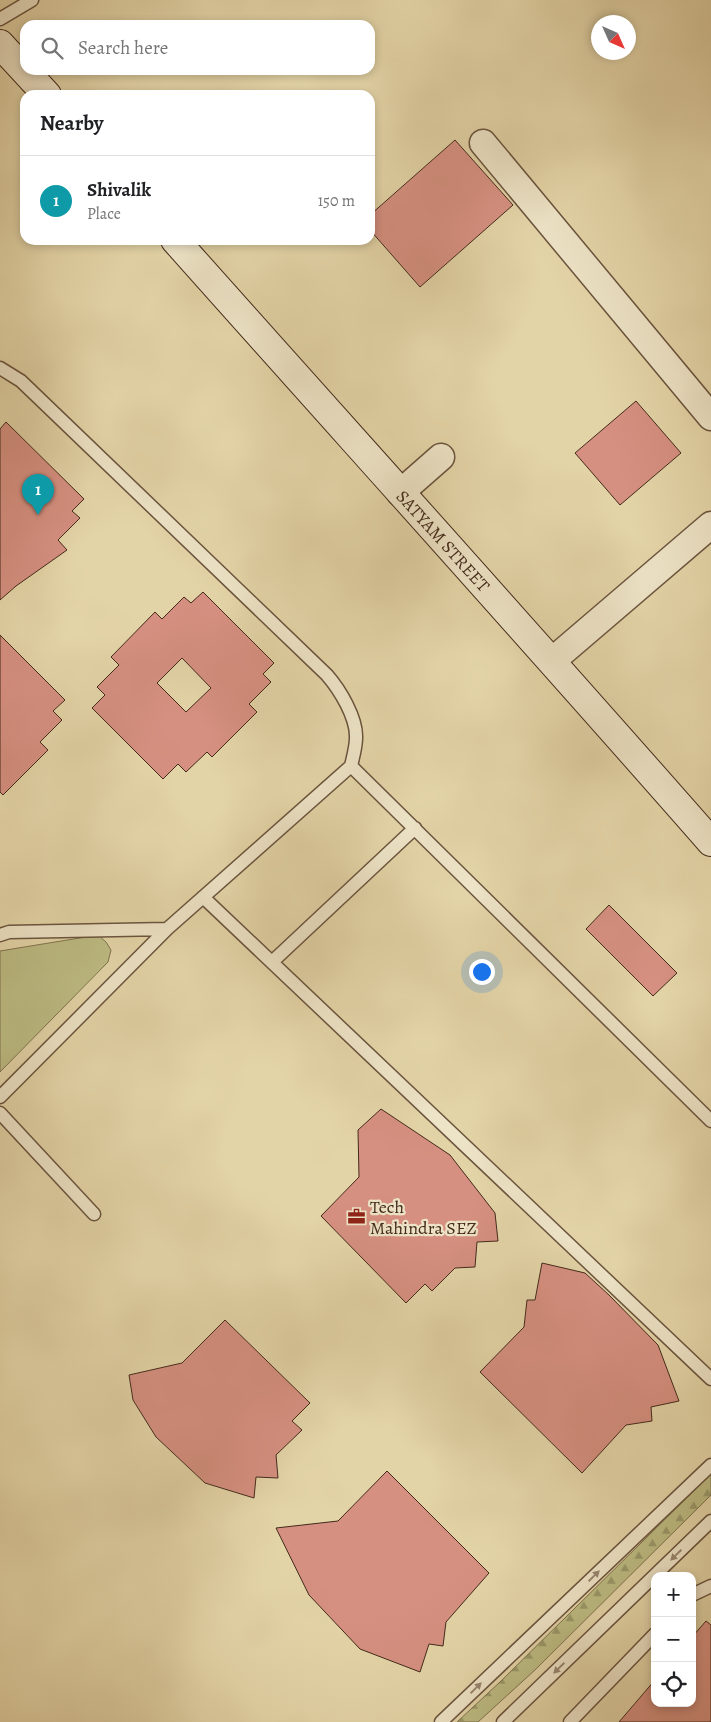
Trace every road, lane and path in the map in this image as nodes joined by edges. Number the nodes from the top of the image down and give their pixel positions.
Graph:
1 (32, 0) edge
2 (0, 19) edge
3 (0, 44) edge
4 (20, 66) edge
5 (29, 75) edge
6 (42, 90) edge
7 (483, 143) dead end
8 (179, 245) edge
9 (0, 368) edge
10 (711, 417) edge
11 (442, 457) dead end
12 (400, 493) junction
13 (711, 525) edge
14 (552, 661) junction
15 (351, 766) junction
16 (415, 828) junction
17 (711, 842) edge
18 (203, 897) junction
19 (167, 929) junction
20 (0, 935) edge
21 (272, 962) junction
22 (0, 1096) edge
23 (0, 1113) edge
24 (711, 1121) edge
25 (94, 1214) dead end
26 (711, 1379) edge
27 (711, 1465) edge
28 (711, 1521) edge
29 (711, 1586) edge
30 (696, 1593) edge
31 (651, 1638) edge
32 (441, 1722) edge
33 (503, 1722) edge
34 (570, 1722) edge

1 - 2 lane
3 - 4 street
5 - 6 street
7 - 10 street
8 - 12 street, SATYAM STREET
9 - 15 lane
11 - 12 street
12 - 14 street, SATYAM STREET
13 - 14 street
14 - 17 street, SATYAM STREET
15 - 16 lane
15 - 18 lane
16 - 21 lane
16 - 24 lane
18 - 19 lane
18 - 21 lane
19 - 20 lane
19 - 22 lane
21 - 26 lane
23 - 25 lane
32 -> 27 lane
28 -> 33 lane
29 - 30 lane
31 - 34 lane

